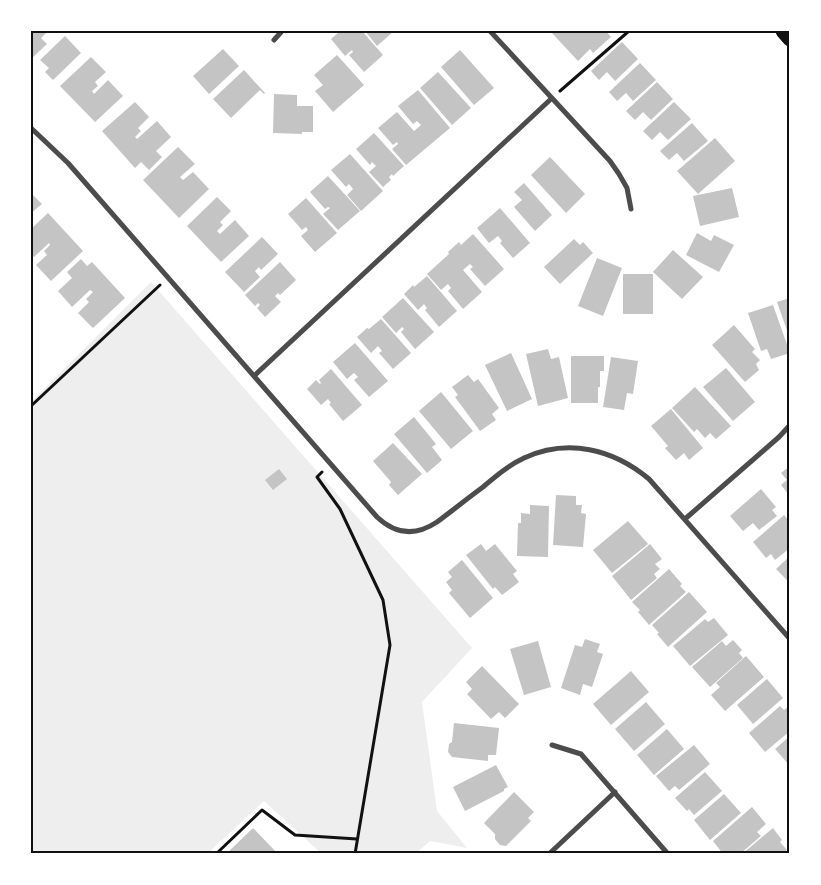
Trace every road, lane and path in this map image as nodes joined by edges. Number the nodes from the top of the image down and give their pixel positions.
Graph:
1 (282, 31) edge
2 (490, 31) edge
3 (629, 31) edge
4 (783, 31) edge
5 (790, 39) edge
6 (274, 40) dead end
7 (552, 98) junction
8 (31, 128) edge
9 (631, 209) dead end
10 (169, 277) junction
11 (254, 376) junction
12 (31, 406) edge
13 (790, 425) edge
14 (331, 464) junction
15 (685, 519) junction
16 (790, 639) edge
17 (552, 745) dead end
18 (614, 792) junction
19 (357, 839) junction
20 (216, 854) edge
21 (355, 854) edge
22 (549, 854) edge
23 (668, 854) edge

1 - 6 street
2 - 7 street
3 - 7 path
4 - 5 highway
7 - 9 street
7 - 11 street
8 - 10 street
10 - 11 street
10 - 12 path
11 - 14 street
13 - 15 street
14 - 15 street
14 - 19 path
15 - 16 street
17 - 18 street
18 - 22 street
18 - 23 street
19 - 20 path
19 - 21 path

